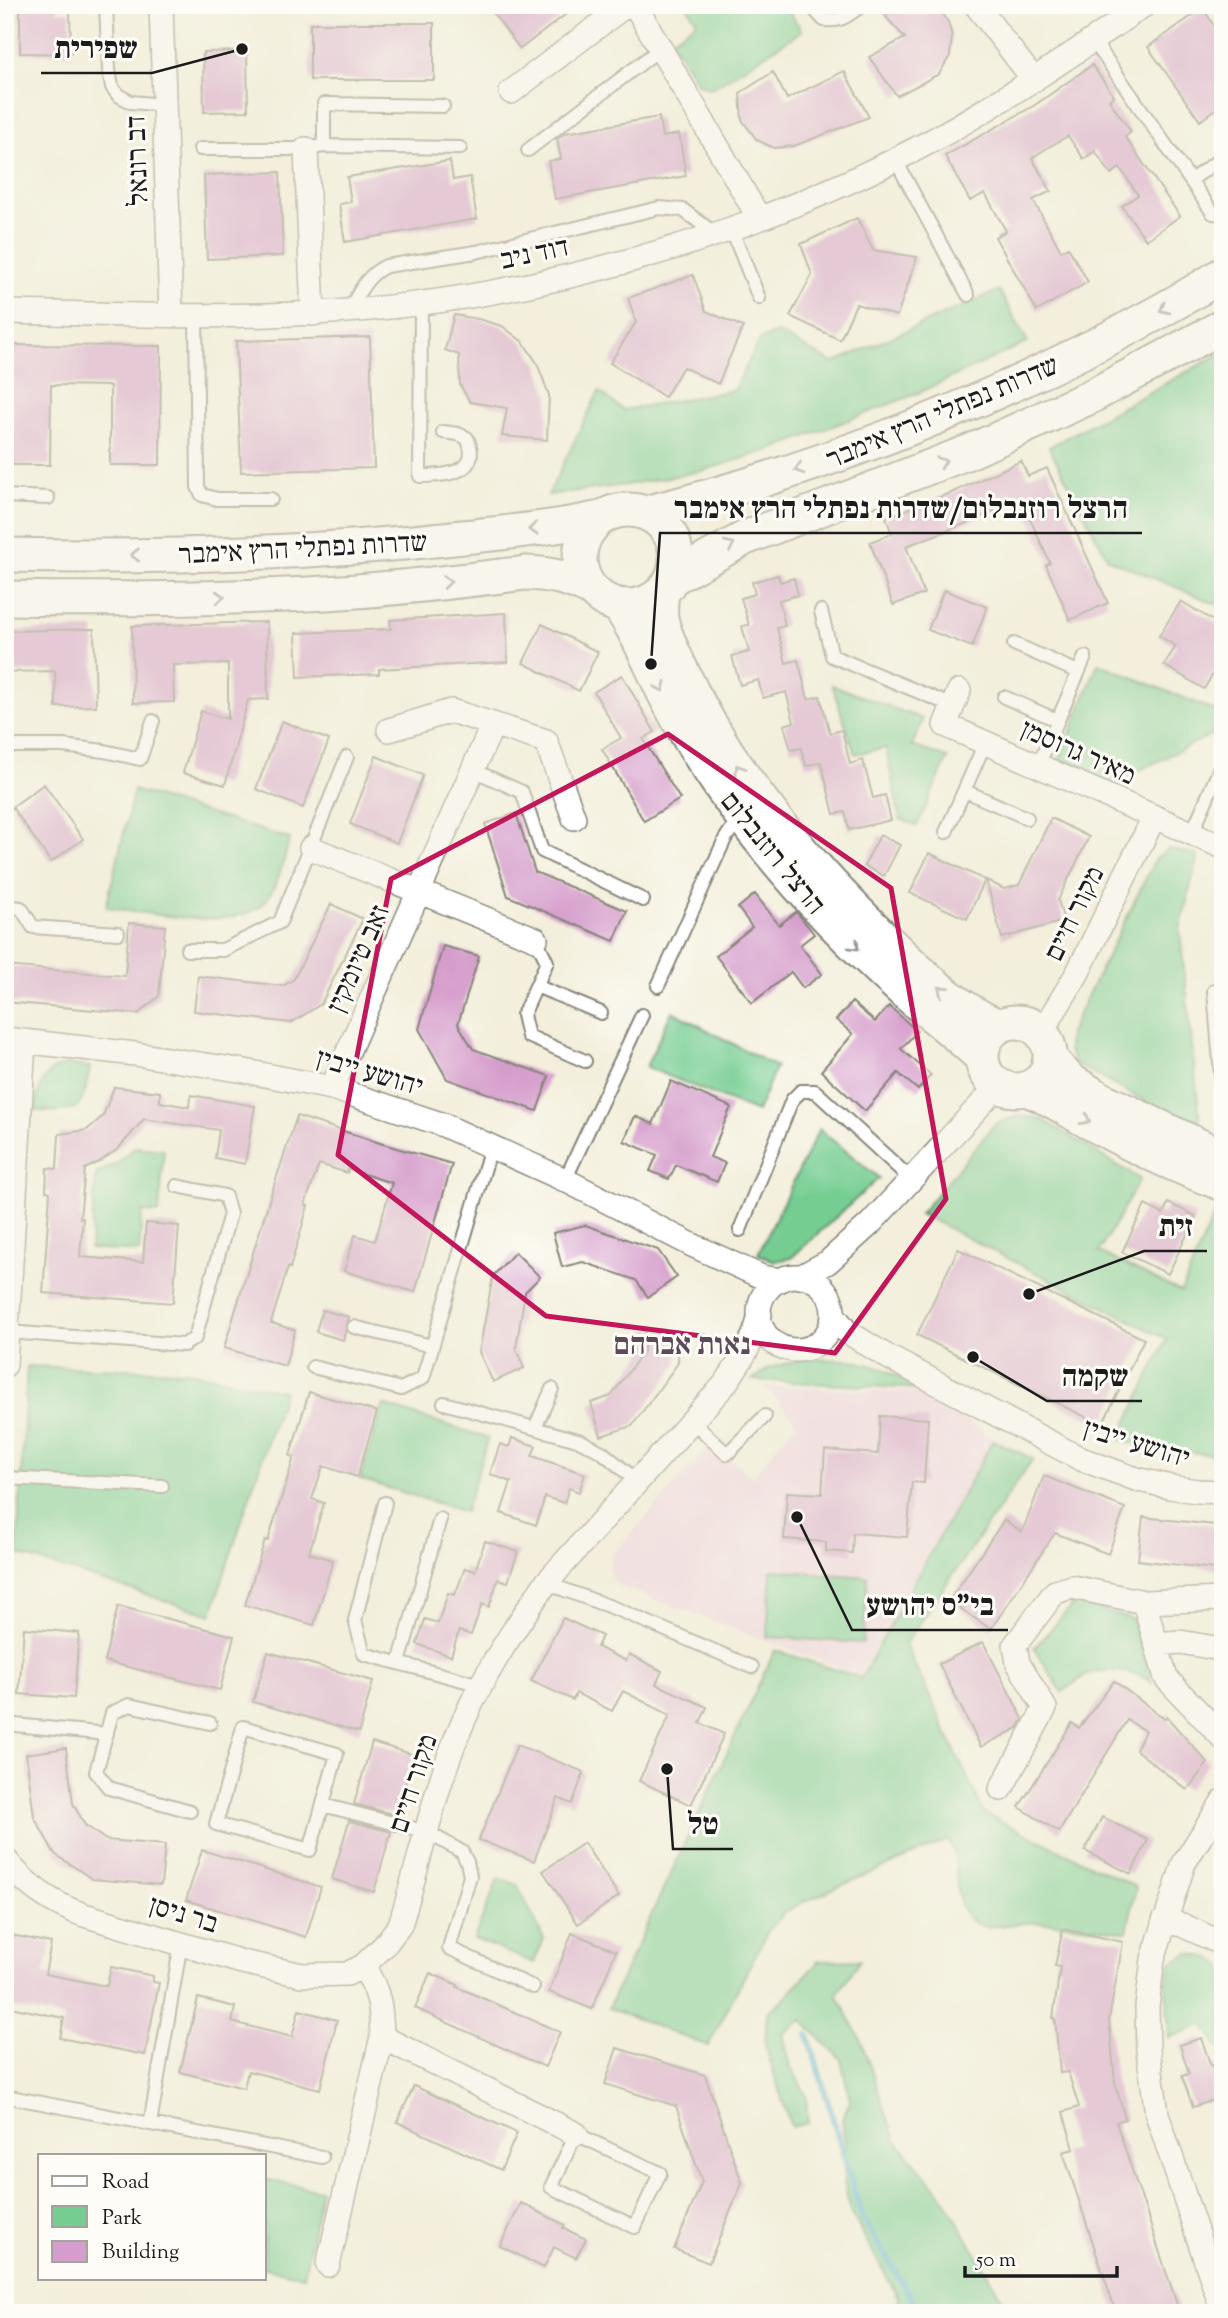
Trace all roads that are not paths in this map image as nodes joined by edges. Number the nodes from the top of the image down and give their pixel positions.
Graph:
1 (106, 5) edge
2 (161, 5) edge
3 (626, 5) edge
4 (635, 5) edge
5 (810, 5) edge
6 (862, 5) edge
7 (976, 5) edge
8 (1144, 5) edge
9 (1093, 40) junction
10 (661, 48) junction
11 (1034, 80) junction
12 (512, 92) dead end
13 (164, 105) junction
14 (443, 106) dead end
15 (315, 147) junction
16 (460, 148) dead end
17 (200, 149) dead end
18 (528, 150) dead end
19 (1223, 157) edge
20 (895, 159) junction
21 (1191, 180) junction
22 (1223, 214) edge
23 (759, 218) junction
24 (722, 230) junction
25 (1223, 274) edge
26 (968, 295) dead end
27 (759, 298) dead end
28 (421, 302) junction
29 (349, 311) junction
30 (5, 312) edge
31 (313, 314) junction
32 (171, 315) junction
33 (196, 315) junction
34 (1223, 326) edge
35 (443, 432) dead end
36 (5, 496) edge
37 (48, 498) dead end
38 (271, 499) dead end
39 (645, 513) junction
40 (600, 518) junction
41 (16, 554) edge
42 (666, 585) junction
43 (605, 597) junction
44 (5, 598) edge
45 (821, 611) dead end
46 (1014, 644) dead end
47 (1085, 657) dead end
48 (1078, 672) junction
49 (1004, 697) dead end
50 (956, 699) joint
51 (1058, 720) junction
52 (152, 721) dead end
53 (493, 724) junction
54 (389, 730) dead end
55 (985, 743) junction
56 (5, 746) edge
57 (347, 757) dead end
58 (1223, 761) edge
59 (1038, 766) junction
60 (472, 770) junction
61 (965, 791) junction
62 (1154, 817) junction
63 (575, 818) dead end
64 (1027, 818) dead end
65 (744, 820) junction
66 (946, 832) dead end
67 (1192, 833) junction
68 (1223, 847) edge
69 (311, 848) junction
70 (419, 892) junction
71 (643, 900) dead end
72 (5, 906) edge
73 (118, 933) dead end
74 (536, 939) joint
75 (187, 950) dead end
76 (536, 986) junction
77 (659, 986) dead end
78 (1213, 991) dead end
79 (601, 1013) dead end
80 (642, 1015) dead end
81 (999, 1026) junction
82 (14, 1041) edge
83 (1045, 1046) junction
84 (584, 1061) dead end
85 (1002, 1077) junction
86 (332, 1087) junction
87 (1223, 1099) edge
88 (491, 1147) junction
89 (1223, 1157) edge
90 (565, 1180) junction
91 (912, 1180) junction
92 (1223, 1184) edge
93 (177, 1186) dead end
94 (10, 1212) edge
95 (870, 1224) junction
96 (740, 1230) dead end
97 (692, 1245) junction
98 (791, 1278) junction
99 (832, 1308) junction
100 (760, 1309) junction
101 (354, 1327) dead end
102 (7, 1332) junction
103 (432, 1346) junction
104 (805, 1348) junction
105 (888, 1357) junction
106 (5, 1365) edge
107 (313, 1367) dead end
108 (725, 1384) junction
109 (552, 1389) dead end
110 (444, 1404) dead end
111 (765, 1416) dead end
112 (692, 1421) junction
113 (535, 1428) junction
114 (5, 1478) edge
115 (637, 1481) junction
116 (162, 1486) dead end
117 (1223, 1492) edge
118 (385, 1503) dead end
119 (440, 1519) dead end
120 (546, 1583) junction
121 (1223, 1599) edge
122 (1144, 1602) junction
123 (1157, 1644) junction
124 (1223, 1648) edge
125 (400, 1663) junction
126 (752, 1667) dead end
127 (481, 1685) junction
128 (210, 1723) dead end
129 (5, 1724) edge
130 (107, 1734) junction
131 (1223, 1738) edge
132 (1001, 1789) dead end
133 (1223, 1801) edge
134 (323, 1805) junction
135 (190, 1811) dead end
136 (427, 1832) junction
137 (8, 1872) edge
138 (1164, 1921) junction
139 (181, 1943) junction
140 (1223, 1944) edge
141 (363, 1966) junction
142 (533, 1987) dead end
143 (382, 2037) junction
144 (5, 2096) edge
145 (150, 2124) junction
146 (576, 2134) junction
147 (322, 2157) dead end
148 (328, 2265) dead end
149 (1223, 2312) edge

1 - 13 lane
2 - 13 street, דב רונאל
3 - 12 street
4 - 10 street
5 - 6 lane
7 - 11 street
8 - 9 street, דוד ניב
9 - 11 street, דוד ניב
9 - 21 lane
10 - 18 lane
10 - 23 street
11 - 20 street, דוד ניב
13 - 32 street, דב רונאל
14 - 15 lane
15 - 16 lane
15 - 17 lane
15 - 31 street
19 - 21 lane
20 - 23 street, דוד ניב
20 - 26 lane
21 - 22 lane
23 - 24 street, דוד ניב
24 - 27 lane
24 - 28 street, דוד ניב
24 - 29 lane
25 -> 39 main road, שדרות נפתלי הרץ אימבר
28 - 29 street, דוד ניב
28 - 35 lane
29 - 31 street, דוד ניב
30 - 32 street, דוד ניב
31 - 33 street, דוד ניב
32 - 33 street, דוד ניב
33 - 38 lane
42 -> 34 main road, שדרות נפתלי הרץ אימבר
36 - 37 lane
39 - 40 main road
39 - 42 main road
40 -> 41 main road, שדרות נפתלי הרץ אימבר
40 - 43 main road
42 - 43 main road
81 -> 42 main road, הרצל רוזנבלום
44 -> 43 main road, שדרות נפתלי הרץ אימבר
43 -> 65 main road, הרצל רוזנבלום
45 - 50 lane
46 - 48 lane
47 - 48 lane
48 - 51 lane
49 - 51 lane
50 - 55 street, מאיר גרוסמן
51 - 59 lane
52 - 56 lane
53 - 54 street
53 - 60 street, זאב טיומקין
53 - 63 street
55 - 59 street, מאיר גרוסמן
55 - 61 lane
57 - 69 lane
58 - 67 lane
59 - 62 street, מאיר גרוסמן
60 - 70 street, זאב טיומקין
60 - 71 lane
61 - 64 lane
61 - 66 lane
62 - 67 street, מאיר גרוסמן
62 - 83 street, מקור חיים
65 - 77 lane
65 -> 85 main road, הרצל רוזנבלום
67 - 68 street, מאיר גרוסמן
69 - 70 street, זאב טיומקין
69 - 75 lane
70 - 74 street, זאב טיומקין
70 - 86 street, זאב טיומקין
72 - 73 lane
74 - 76 lane
76 - 79 lane
76 - 84 lane
78 - 87 lane
80 - 90 lane
81 - 83 main road
81 - 85 main road
82 - 86 street, יהושע ייבין
82 - 94 street
83 - 85 main road
83 - 89 main road
85 - 91 street
85 -> 92 main road, הרצל רוזנבלום
86 - 88 street, יהושע ייבין
88 - 90 street, יהושע ייבין
88 - 103 lane
90 - 97 street, יהושע ייבין
91 - 95 street
91 - 96 lane
93 - 102 lane
94 - 102 street
95 - 98 street
95 - 99 street
97 - 98 street, יהושע ייבין
97 - 100 street, יהושע ייבין
98 - 99 street
98 - 100 street
99 - 104 street
99 - 105 street, יהושע ייבין
100 - 104 street
100 - 108 street, מקור חיים
101 - 103 lane
102 - 106 street
103 - 107 lane
104 - 105 street, יהושע ייבין
104 - 108 street, מקור חיים
105 - 117 street, יהושע ייבין
108 - 112 street, מקור חיים
109 - 113 lane
110 - 113 lane
111 - 112 lane
112 - 115 street, מקור חיים
113 - 115 lane
114 - 116 lane
115 - 120 street, מקור חיים
118 - 125 lane
119 - 125 lane
120 - 126 lane
120 - 127 street, מקור חיים
121 - 122 street
122 - 123 street
122 - 132 street
123 - 124 street
123 - 131 street
125 - 127 lane
127 - 136 street, מקור חיים
128 - 130 lane
129 - 130 lane
130 - 135 lane
133 - 138 street
134 - 134 lane
134 - 136 lane
136 - 141 street, מקור חיים
136 - 142 lane
137 - 139 street, בר ניסן
138 - 140 street
138 - 149 street
139 - 141 street, בר ניסן
139 - 145 lane
141 - 143 street
143 - 146 street
143 - 148 street
144 - 145 lane
145 - 147 lane
146 - 146 lane

